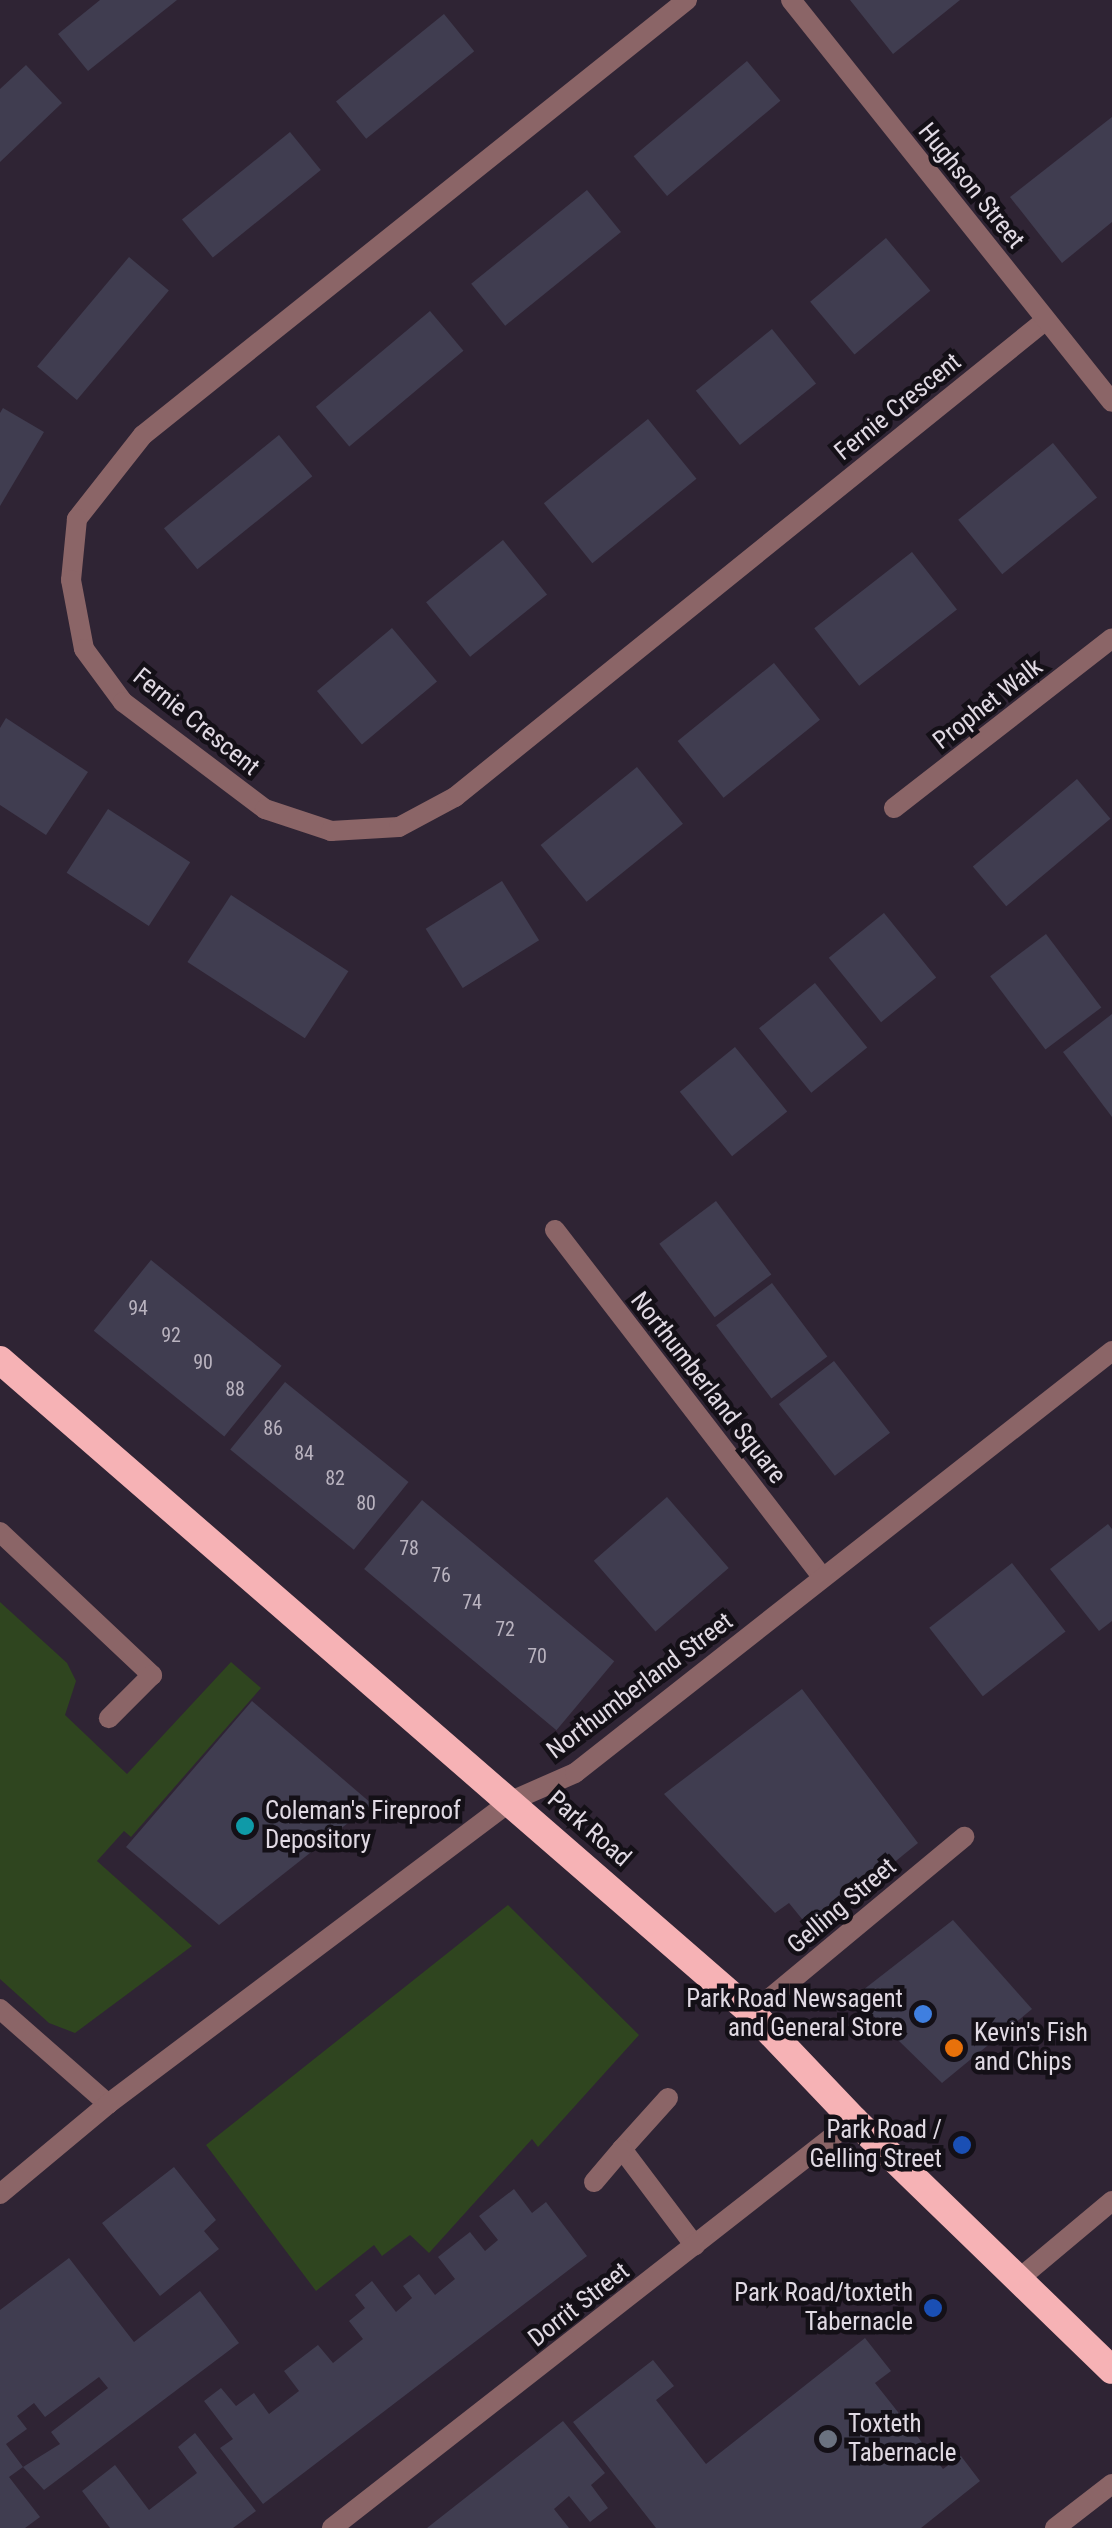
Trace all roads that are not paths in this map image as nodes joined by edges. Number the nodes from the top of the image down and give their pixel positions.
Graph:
1 (687, 0) edge
2 (791, 0) edge
3 (1046, 320) junction
4 (1112, 402) edge
5 (1112, 638) edge
6 (894, 808) dead end
7 (555, 1230) dead end
8 (1112, 1352) edge
9 (0, 1360) edge
10 (0, 1532) edge
11 (822, 1577) junction
12 (109, 1718) dead end
13 (511, 1801) junction
14 (964, 1837) dead end
15 (0, 2009) edge
16 (752, 2013) junction
17 (668, 2098) dead end
18 (108, 2104) junction
19 (854, 2120) junction
20 (622, 2149) junction
21 (594, 2182) dead end
22 (0, 2194) edge
23 (1112, 2201) edge
24 (695, 2246) junction
25 (1020, 2278) junction
26 (1112, 2370) edge
27 (1112, 2484) edge
28 (332, 2528) edge
29 (1055, 2528) edge

1 - 3 street, Fernie Crescent
2 - 3 street, Hughson Street
3 - 4 street, Hughson Street
5 - 6 street, Prophet Walk
7 - 11 street, Northumberland Square
8 - 11 street, Northumberland Street
9 - 13 highway, Park Road
10 - 12 street
11 - 13 street, Northumberland Street
13 - 16 highway, Park Road
13 - 18 street, Northumberland Street
14 - 16 street, Gelling Street
15 - 18 street
16 - 19 highway, Park Road
17 - 20 street
18 - 22 street, Northumberland Street
19 - 24 street, Dorrit Street
19 - 25 highway, Park Road
20 - 21 street
20 - 24 street
23 - 25 street
24 - 28 street, Dorrit Street
25 - 26 highway, Park Road
27 - 29 street

